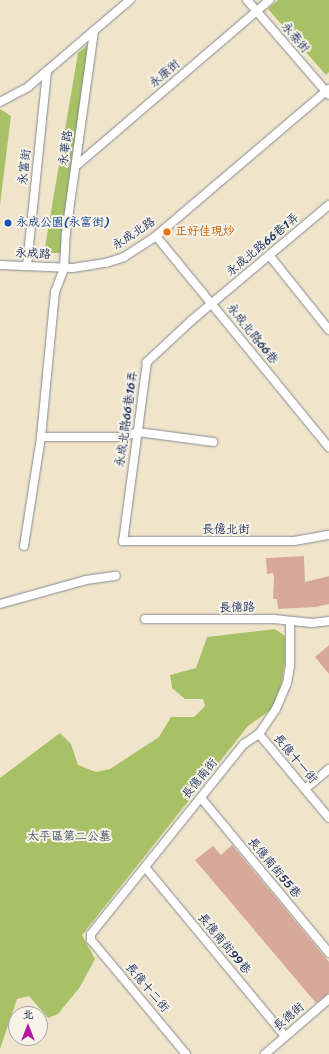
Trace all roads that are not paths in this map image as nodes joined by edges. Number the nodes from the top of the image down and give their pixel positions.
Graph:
1 (130, 0) edge
2 (247, 0) edge
3 (270, 0) edge
4 (257, 11) junction
5 (94, 31) junction
6 (47, 71) junction
7 (328, 92) edge
8 (0, 102) edge
9 (76, 166) junction
10 (329, 205) edge
11 (156, 236) junction
12 (269, 255) junction
13 (0, 265) edge
14 (27, 265) junction
15 (64, 268) junction
16 (212, 303) junction
17 (328, 326) edge
18 (138, 432) junction
19 (41, 437) junction
20 (214, 442) dead end
21 (329, 447) edge
22 (329, 535) edge
23 (123, 541) joint
24 (24, 546) dead end
25 (116, 576) dead end
26 (0, 604) edge
27 (145, 619) dead end
28 (329, 620) edge
29 (290, 622) junction
30 (259, 734) junction
31 (329, 769) edge
32 (305, 789) junction
33 (201, 798) junction
34 (329, 818) edge
35 (145, 867) junction
36 (91, 937) joint
37 (329, 954) edge
38 (329, 999) edge
39 (285, 1036) junction
40 (186, 1054) edge
41 (265, 1054) edge

1 - 5 street
2 - 4 street, 永泰街
3 - 4 street, 永康街
4 - 7 street, 永泰街
4 - 9 street, 永康街
5 - 6 street
5 - 9 street, 永華路
6 - 8 street
6 - 14 street, 永富街
7 - 11 street, 永成北路
9 - 15 street, 永華路
10 - 12 street, 永成北路66巷1弄
11 - 15 street, 永成北路
11 - 16 street, 永成北路66巷
12 - 16 street, 永成北路66巷1弄
12 - 17 street
13 - 14 street, 永成路
14 - 15 street, 永成路
15 - 19 street
16 - 18 street, 永成北路66巷16弄
16 - 21 street, 永成北路66巷
18 - 19 street
18 - 20 street
18 - 23 street, 永成北路66巷16弄
19 - 24 street
22 - 23 street, 長億北街
25 - 26 street
27 - 29 street, 長億路
28 - 29 street, 長億路
29 - 30 street, 長億南街
30 - 32 street, 長億十一街
30 - 33 street, 長億南街
31 - 32 street
32 - 34 street, 長億十一街
33 - 35 street, 長億南街
33 - 37 street, 長億南街55巷
35 - 36 street, 長億南街
35 - 39 street, 長億南街99巷
36 - 40 street, 長億十二街
38 - 39 street, 長德街
39 - 41 street, 長德街

